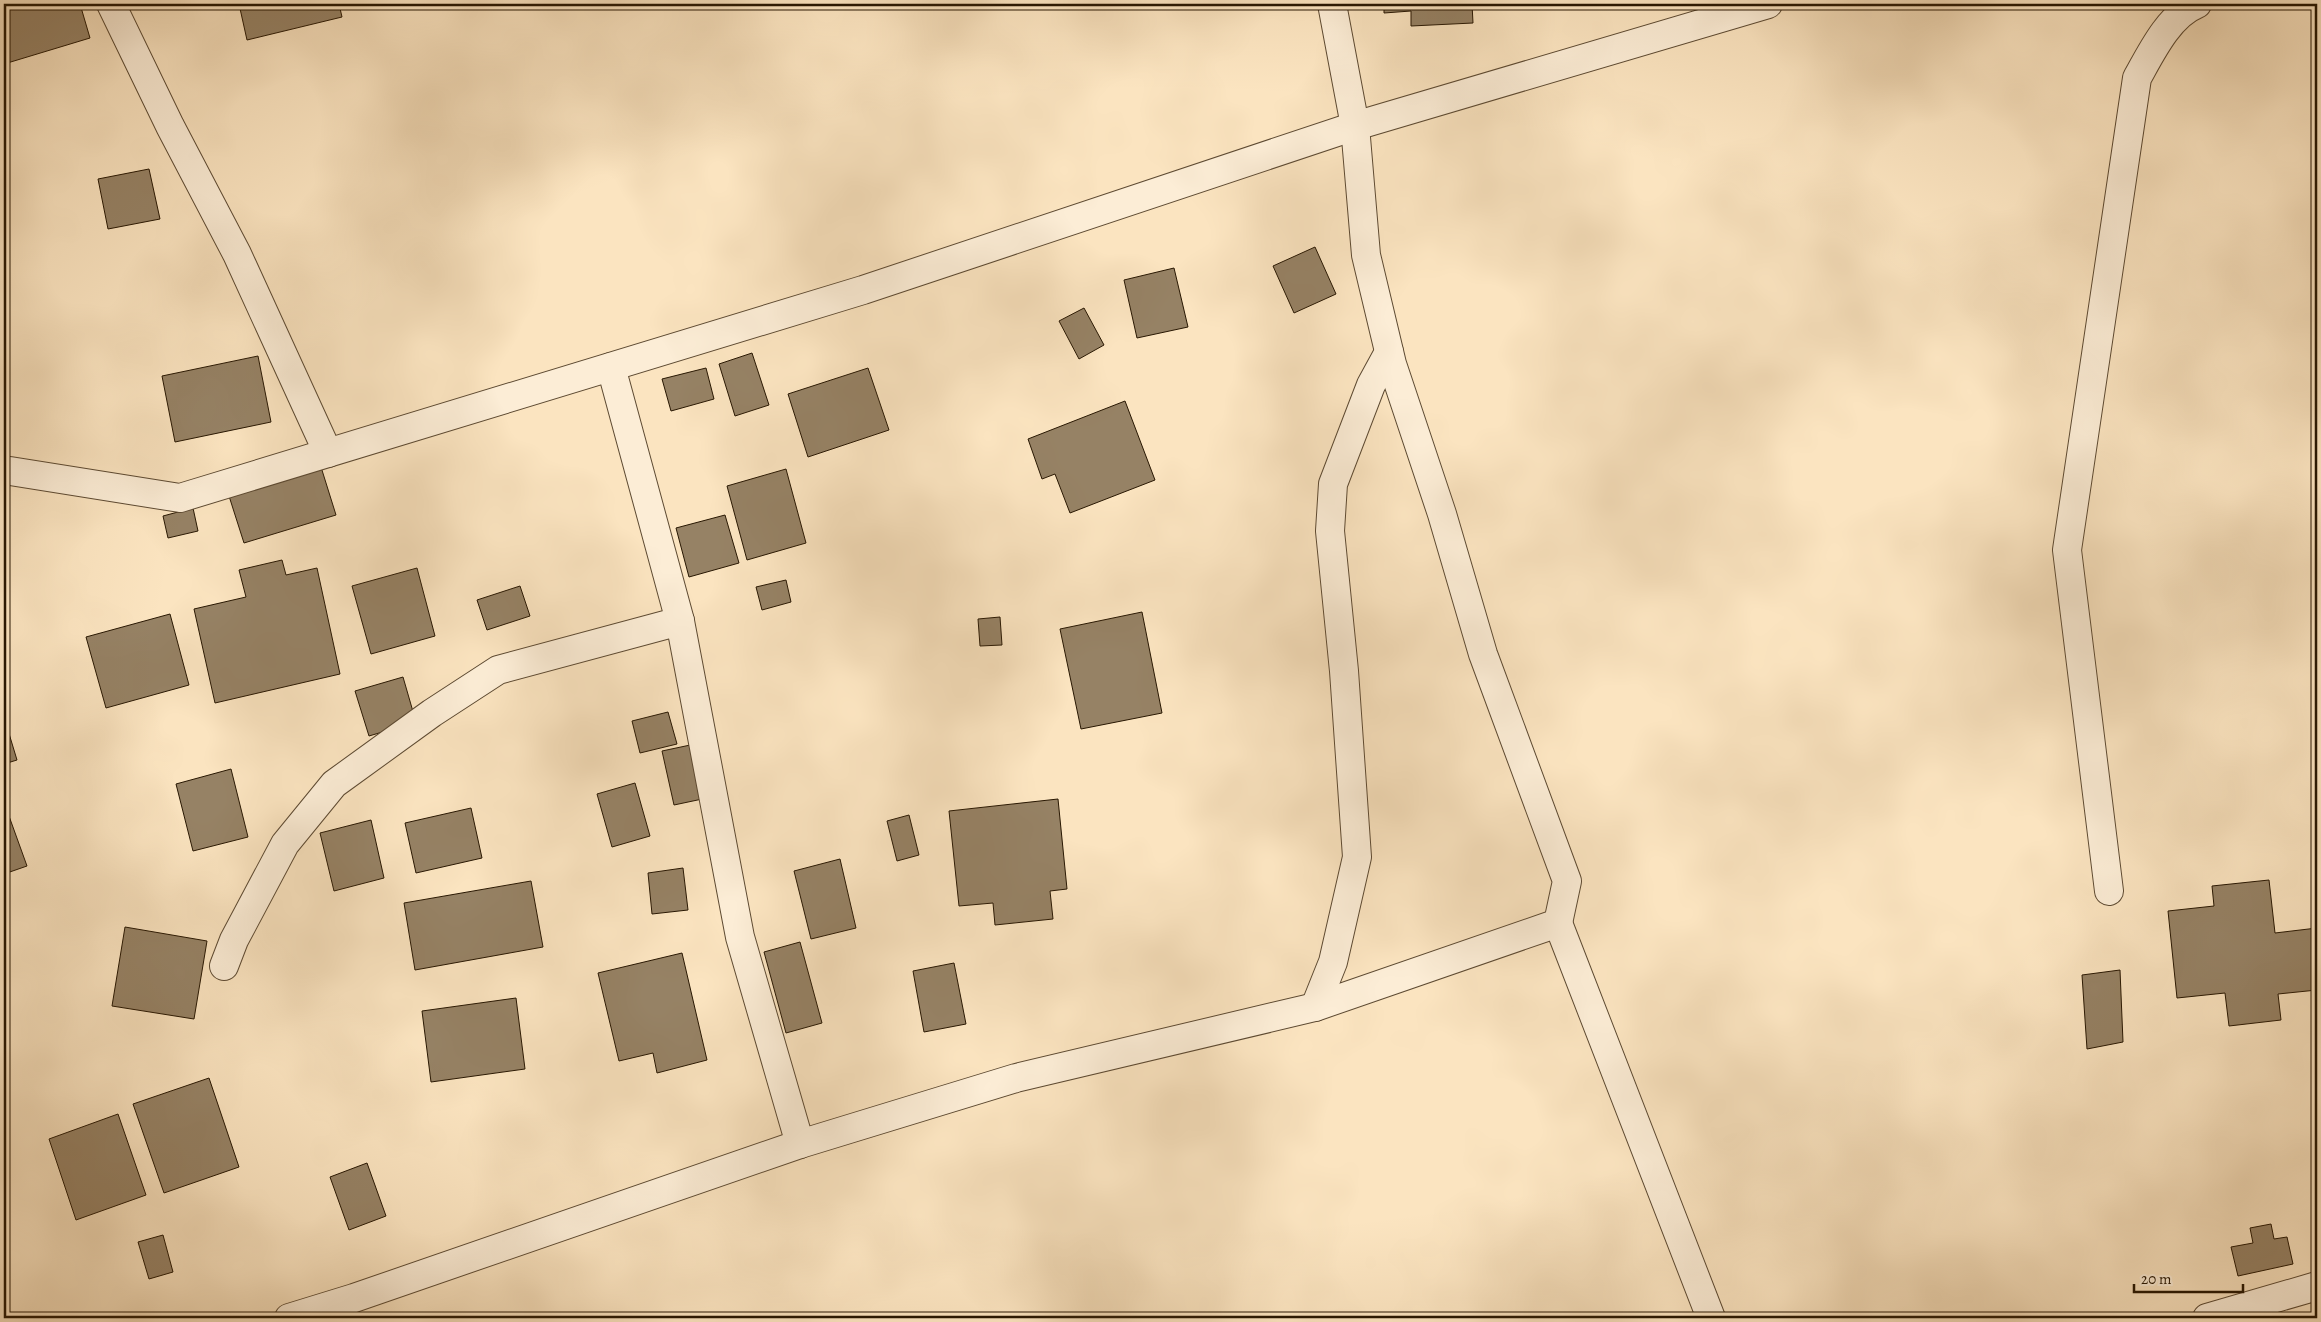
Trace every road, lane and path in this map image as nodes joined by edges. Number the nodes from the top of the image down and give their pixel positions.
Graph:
1 (111, 4) edge
2 (1332, 4) edge
3 (1768, 4) edge
4 (2196, 4) edge
5 (1355, 126) junction
6 (1390, 352) junction
7 (611, 367) junction
8 (328, 453) junction
9 (10, 471) dead end
10 (680, 621) junction
11 (2109, 890) dead end
12 (1558, 923) junction
13 (224, 966) dead end
14 (1315, 1006) junction
15 (800, 1144) junction
16 (2317, 1286) edge
17 (289, 1318) edge
18 (1711, 1318) edge
19 (2207, 1318) edge

1 - 8 street
2 - 5 street
3 - 5 street
4 - 11 street
5 - 6 street
5 - 7 street
6 - 12 street
6 - 14 street
7 - 8 street
7 - 10 street
8 - 9 street
10 - 13 street
10 - 15 street
12 - 14 street
12 - 18 street
14 - 15 street
15 - 17 street
16 - 19 street

